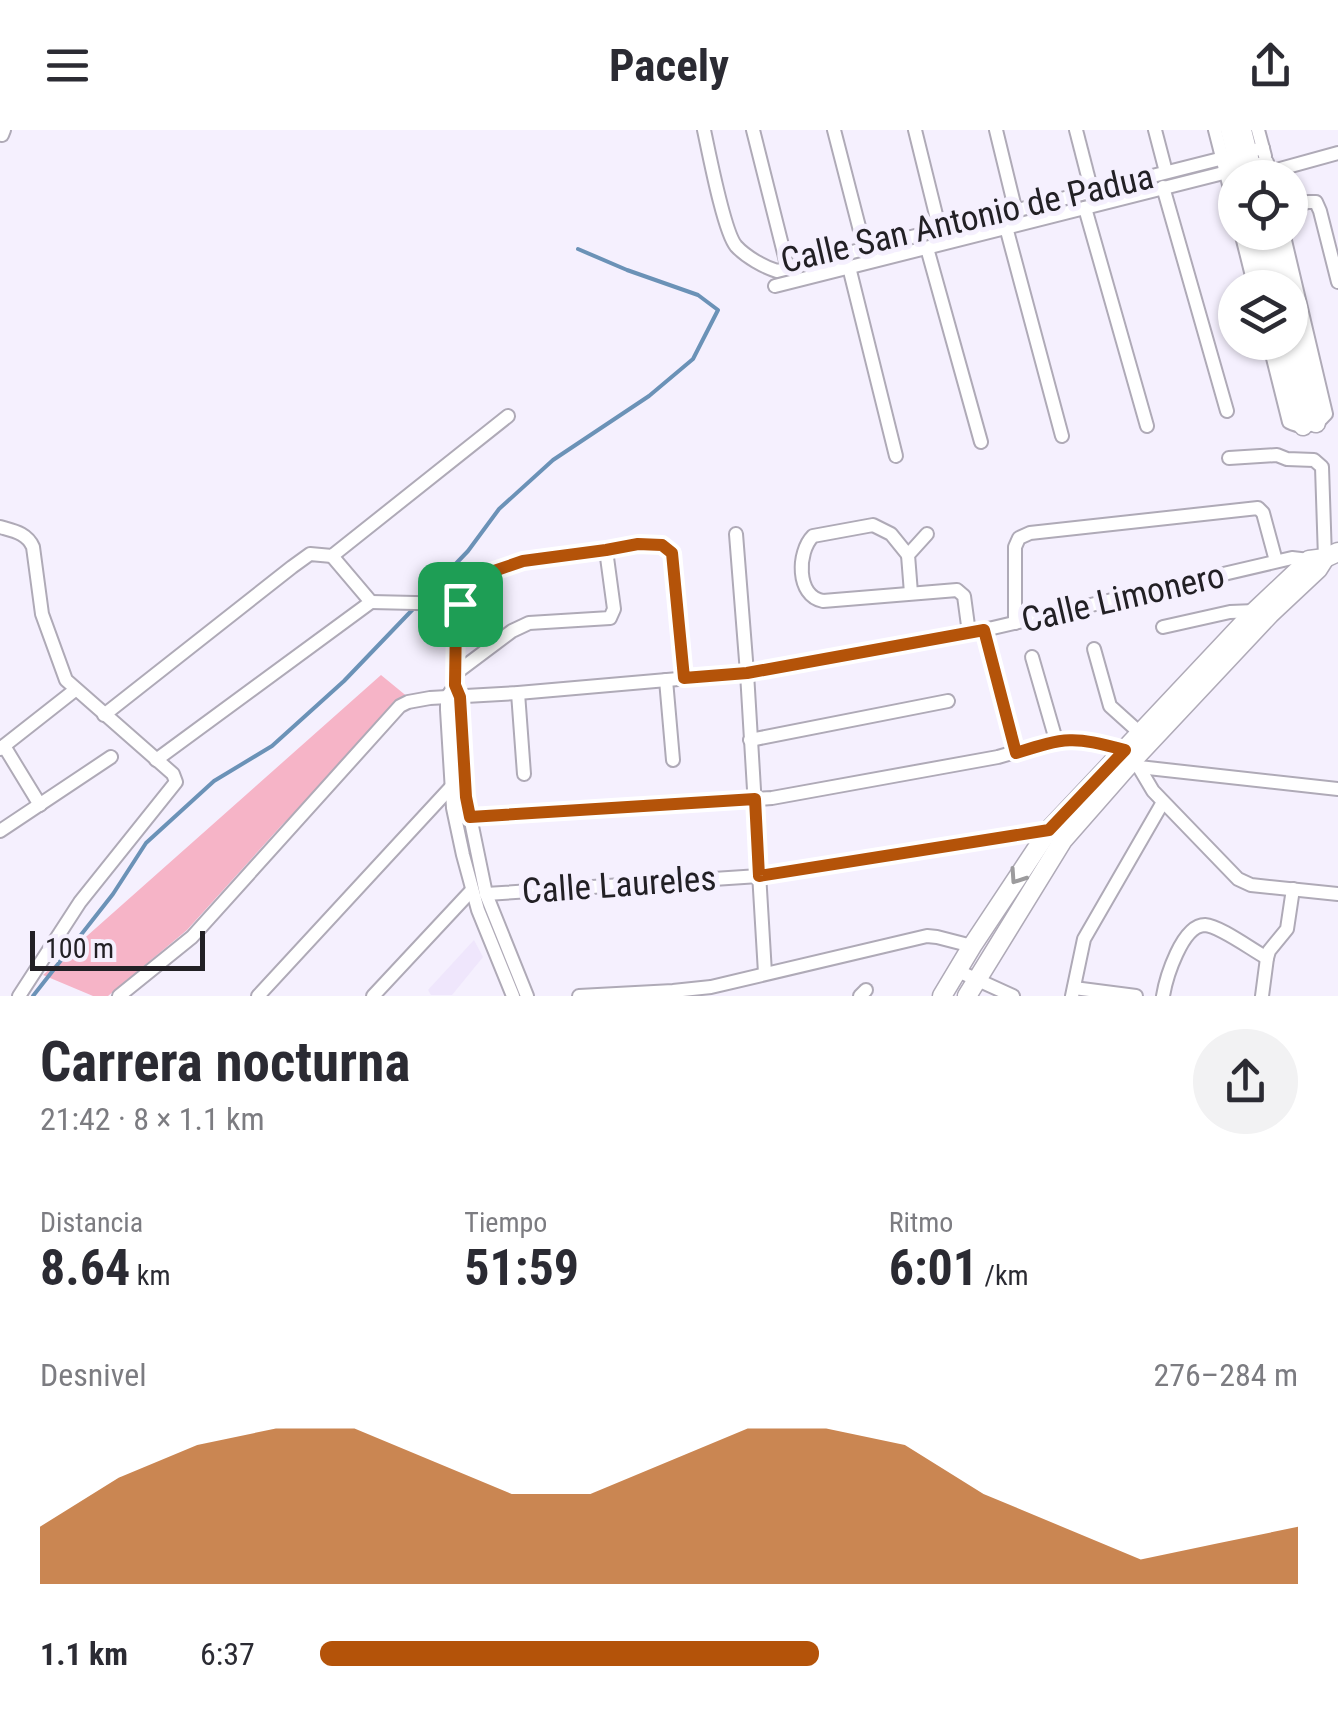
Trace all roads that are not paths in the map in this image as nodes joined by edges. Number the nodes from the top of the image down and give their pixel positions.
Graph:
1 (704, 130) edge
2 (752, 130) edge
3 (834, 130) edge
4 (915, 130) edge
5 (996, 130) edge
6 (1076, 130) edge
7 (1155, 130) edge
8 (1215, 130) edge
9 (1230, 130) edge
10 (1242, 130) edge
11 (1258, 130) edge
12 (1338, 153) edge
13 (1244, 160) edge
14 (1246, 160) edge
15 (1248, 160) edge
16 (1250, 160) edge
17 (1286, 160) edge
18 (1218, 168) edge
19 (1166, 172) junction
20 (1218, 173) edge
21 (1163, 187) junction
22 (1092, 192) junction
23 (1308, 202) edge
24 (1086, 208) junction
25 (1016, 212) junction
26 (1006, 228) junction
27 (940, 232) junction
28 (927, 248) junction
29 (865, 250) junction
30 (1287, 250) edge
31 (849, 268) junction
32 (788, 269) junction
33 (1338, 282) edge
34 (775, 286) dead end
35 (1274, 360) edge
36 (1288, 360) edge
37 (1298, 360) edge
38 (1227, 411) dead end
39 (508, 416) dead end
40 (1310, 425) junction
41 (1147, 426) dead end
42 (1062, 436) dead end
43 (982, 442) dead end
44 (896, 456) dead end
45 (1229, 458) dead end
46 (0, 526) edge
47 (736, 534) dead end
48 (927, 534) dead end
49 (606, 550) junction
50 (908, 555) junction
51 (332, 556) junction
52 (1324, 557) edge
53 (1276, 562) junction
54 (911, 594) junction
55 (371, 602) junction
56 (460, 604) junction
57 (1255, 611) junction
58 (1015, 623) junction
59 (1163, 627) dead end
60 (984, 630) junction
61 (969, 633) junction
62 (1094, 649) dead end
63 (1032, 657) dead end
64 (747, 673) junction
65 (684, 678) junction
66 (666, 680) junction
67 (455, 688) junction
68 (75, 690) junction
69 (518, 693) junction
70 (948, 701) dead end
71 (104, 714) junction
72 (1140, 733) junction
73 (750, 740) junction
74 (1056, 740) junction
75 (2, 747) edge
76 (1016, 753) junction
77 (111, 757) dead end
78 (1132, 759) junction
79 (156, 760) junction
80 (674, 760) dead end
81 (524, 774) dead end
82 (452, 786) junction
83 (1338, 789) edge
84 (755, 799) junction
85 (1163, 802) junction
86 (40, 805) junction
87 (470, 817) junction
88 (1049, 830) junction
89 (0, 831) edge
90 (759, 876) junction
91 (1293, 889) junction
92 (479, 892) junction
93 (1338, 894) edge
94 (972, 946) junction
95 (1267, 958) junction
96 (958, 972) junction
97 (764, 973) junction
98 (972, 988) edge
99 (1073, 992) edge
100 (20, 996) edge
101 (120, 996) edge
102 (258, 996) edge
103 (373, 996) edge
104 (513, 996) edge
105 (527, 996) edge
106 (579, 996) edge
107 (942, 996) edge
108 (1013, 996) edge
109 (1136, 996) edge
110 (1163, 996) edge
111 (1262, 996) edge

1 - 32 street, Calle San Antonio de Padua
2 - 32 street
3 - 29 street
4 - 27 street
5 - 25 street
6 - 22 street
7 - 19 street
8 - 13 street
9 - 14 main road
10 - 15 main road
11 - 16 street
12 - 17 street
18 - 19 street, Calle San Antonio de Padua
19 - 22 street, Calle San Antonio de Padua
20 - 21 street, Calle San Antonio de Padua
21 - 24 street, Calle San Antonio de Padua
21 - 38 street
22 - 25 street, Calle San Antonio de Padua
23 - 33 street
24 - 26 street, Calle San Antonio de Padua
24 - 41 street
25 - 27 street, Calle San Antonio de Padua
26 - 28 street, Calle San Antonio de Padua
26 - 42 street
27 - 29 street, Calle San Antonio de Padua
28 - 31 street, Calle San Antonio de Padua
28 - 43 street
29 - 32 street, Calle San Antonio de Padua
30 - 40 street
31 - 34 street, Calle San Antonio de Padua
31 - 44 street
35 - 40 street
36 - 40 main road
37 - 40 main road
39 - 51 street
45 - 52 street
46 - 68 street
47 - 64 street
48 - 50 street
49 - 56 street
49 - 65 street
49 - 67 street
50 - 54 street
50 - 54 street
51 - 55 street
51 - 71 street
52 - 53 street, Calle Limonero
52 - 57 main road
52 - 78 main road
53 - 58 street, Calle Limonero
53 - 58 street
54 - 61 street
55 - 56 street
55 - 79 street
56 - 67 street
57 - 59 street
57 - 72 main road
58 - 60 street, Calle Limonero
60 - 61 street, Calle Limonero
60 - 76 street
61 - 64 street, Calle Limonero
62 - 72 street
63 - 74 street
64 - 65 street, Calle Limonero
64 - 73 street
65 - 66 street, Calle Limonero
66 - 69 street, Calle Limonero
66 - 80 street
67 - 69 street, Calle Limonero
67 - 82 street
67 - 87 street
67 - 101 street, Calle Limonero
68 - 71 street
68 - 75 street
69 - 81 street
70 - 73 street
71 - 79 street
72 - 78 main road
73 - 84 street
74 - 76 street
74 - 78 street
75 - 86 street
76 - 84 street
77 - 86 street
78 - 83 street
78 - 85 street
78 - 88 main road
78 - 98 main road
79 - 100 street
82 - 92 street
82 - 102 street
84 - 87 street
84 - 90 street
85 - 91 street
85 - 99 street
86 - 89 street
87 - 92 street
88 - 90 street, Calle Laureles
88 -> 94 main road
90 - 92 street, Calle Laureles
90 - 97 street
91 - 93 street
91 - 95 street
92 - 103 street
92 - 104 street
92 - 105 street
94 - 96 main road
94 - 97 street
95 - 110 street
95 - 111 street
96 - 98 street
96 - 107 main road
97 - 106 street
98 - 108 street
99 - 109 street

